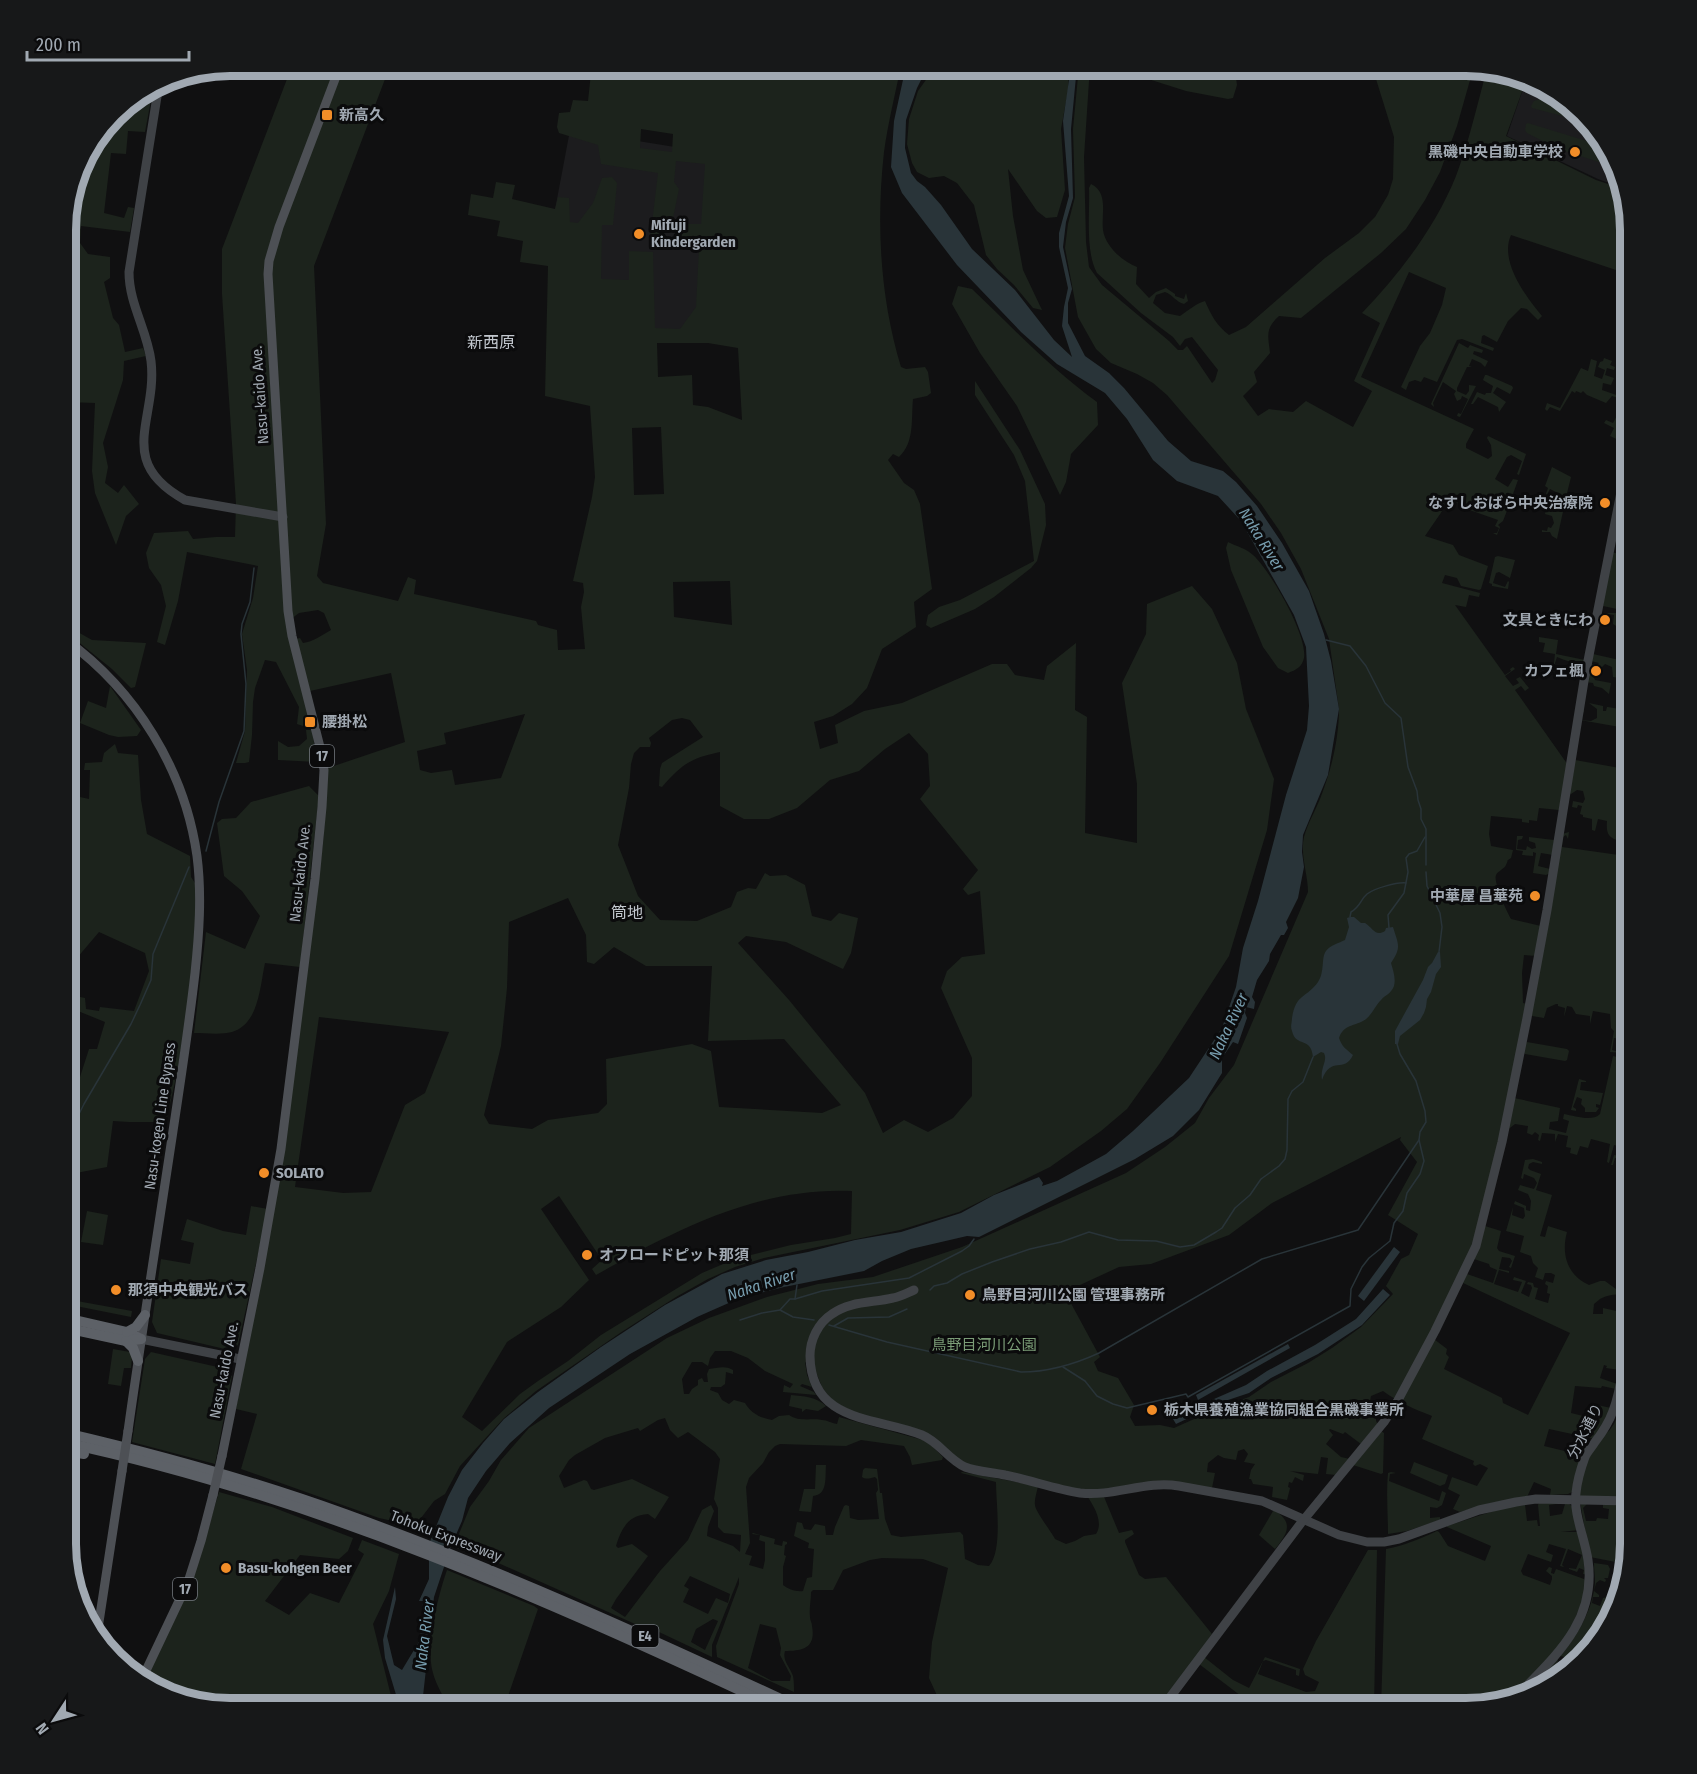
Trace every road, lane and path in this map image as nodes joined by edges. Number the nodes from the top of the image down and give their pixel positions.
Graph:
1 (336, 77) edge
2 (157, 96) edge
3 (1620, 497) edge
4 (283, 517) junction
5 (77, 649) edge
6 (914, 1290) dead end
7 (145, 1315) junction
8 (76, 1321) edge
9 (76, 1329) edge
10 (126, 1336) junction
11 (141, 1339) junction
12 (240, 1359) junction
13 (138, 1361) junction
14 (1620, 1383) edge
15 (76, 1435) edge
16 (76, 1445) edge
17 (76, 1452) edge
18 (119, 1455) junction
19 (1576, 1500) junction
20 (1620, 1501) edge
21 (1304, 1519) junction
22 (382, 1532) junction
23 (486, 1573) junction
24 (99, 1623) edge
25 (146, 1671) edge
26 (1527, 1685) edge
27 (756, 1698) edge
28 (778, 1698) edge
29 (1170, 1698) edge

1 - 4 main road, Nasu-kaido Ave. / 17
2 - 4 street
3 - 21 street
4 - 12 main road, Nasu-kaido Ave. / 17
5 - 7 main road, Nasu-kogen Line Bypass
6 - 21 street
7 - 10 highway
7 - 11 main road, Nasu-kogen Line Bypass
8 - 10 highway
9 - 10 highway
10 - 11 highway
10 - 13 highway
11 - 12 street
11 - 13 main road, Nasu-kogen Line Bypass
12 - 25 main road, Nasu-kaido Ave. / 17, bridge
13 - 24 main road, Nasu-kogen Line Bypass, bridge
14 - 19 street, 分水通り
15 - 22 highway, Tohoku Expressway / E4
16 - 18 highway, Tohoku Expressway / E4
17 - 18 highway
18 - 22 highway, Tohoku Expressway / E4
19 - 20 street
19 - 21 street
19 - 26 street, 分水通り
21 - 29 street
22 - 23 highway, Tohoku Expressway / E4
23 - 27 highway, Tohoku Expressway / E4
23 - 28 highway, Tohoku Expressway / E4

